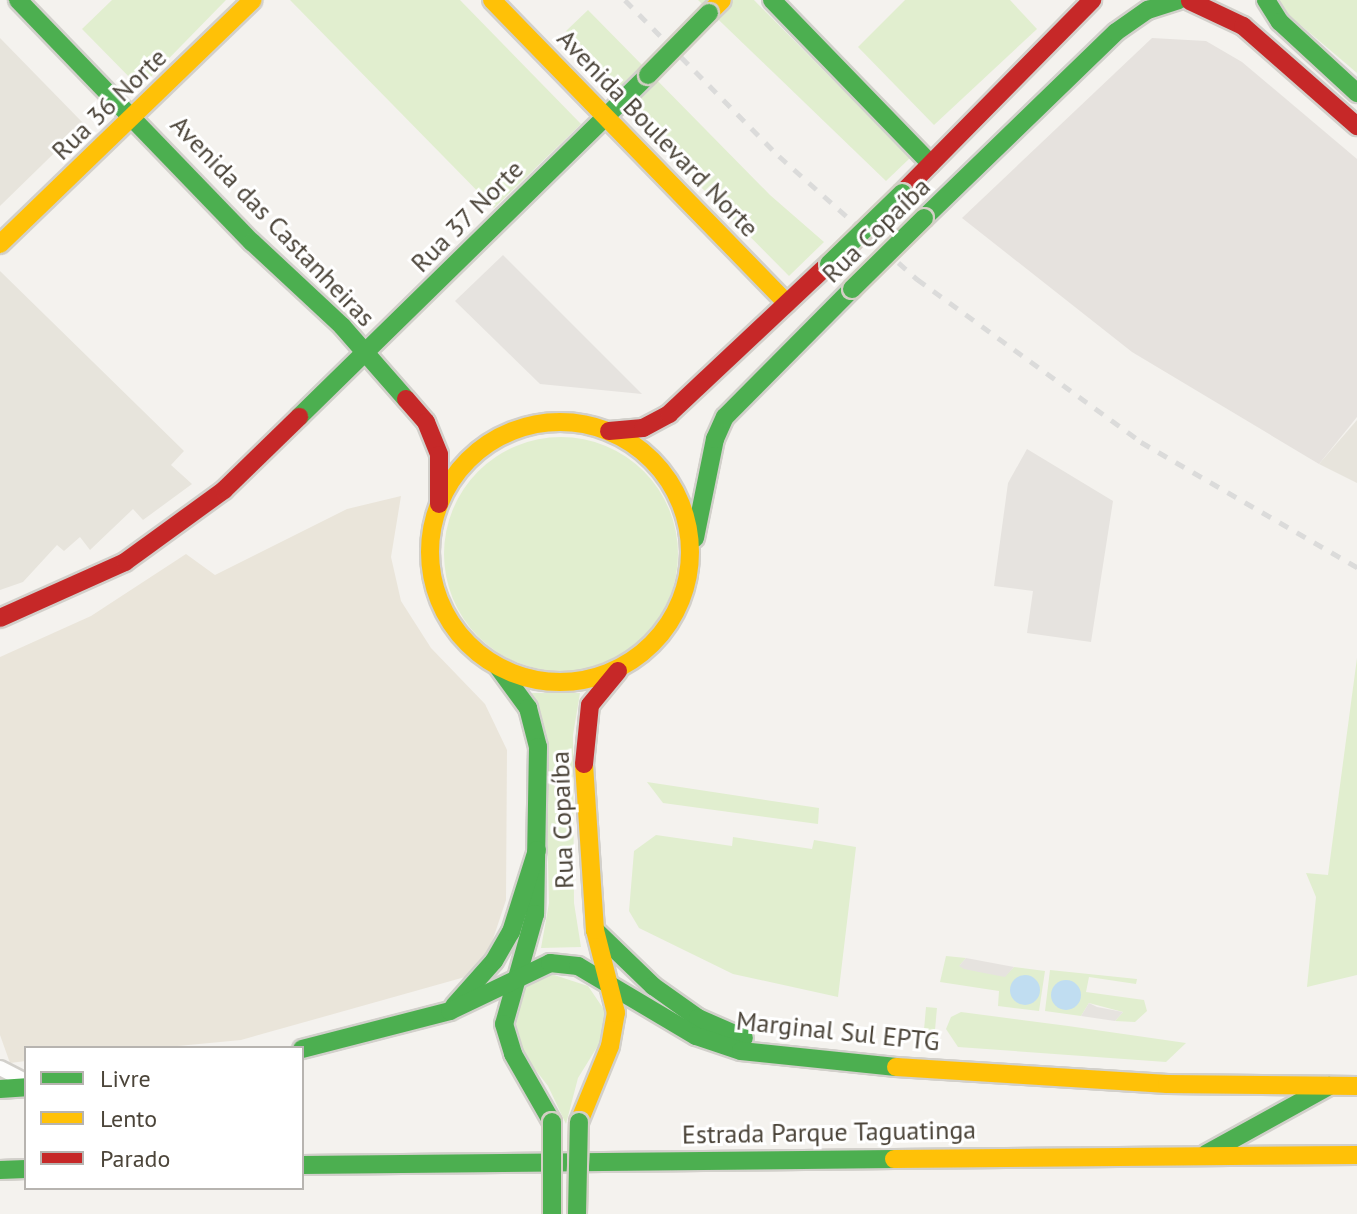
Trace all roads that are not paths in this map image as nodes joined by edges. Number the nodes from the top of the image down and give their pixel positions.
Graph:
1 (18, 0) edge
2 (253, 0) edge
3 (492, 0) edge
4 (772, 0) edge
5 (1092, 0) edge
6 (1181, 0) edge
7 (1193, 0) edge
8 (1266, 0) edge
9 (716, 6) edge
10 (1357, 93) edge
11 (606, 115) junction
12 (135, 116) junction
13 (1357, 126) edge
14 (931, 164) junction
15 (0, 244) edge
16 (787, 303) junction
17 (366, 354) junction
18 (609, 431) junction
19 (439, 504) junction
20 (692, 554) junction
21 (0, 618) edge
22 (498, 667) junction
23 (621, 668) junction
24 (537, 850) junction
25 (595, 930) junction
26 (517, 976) junction
27 (608, 980) junction
28 (450, 1011) junction
29 (304, 1048) edge
30 (790, 1056) junction
31 (0, 1068) edge
32 (24, 1080) edge
33 (1329, 1086) junction
34 (1357, 1086) edge
35 (24, 1087) edge
36 (0, 1089) edge
37 (1205, 1154) junction
38 (1357, 1155) edge
39 (304, 1165) edge
40 (24, 1169) edge
41 (0, 1170) edge
42 (552, 1214) edge
43 (577, 1214) edge

1 - 12 main road, Avenida das Castanheiras
2 - 12 main road, Rua 36 Norte
3 - 11 main road, Avenida Boulevard Norte
4 - 14 main road
5 - 14 main road, Rua Copaíba
6 - 7 main road
6 - 20 main road, Rua Copaíba, bridge
7 - 13 main road
8 - 10 main road
9 - 11 main road, Rua 37 Norte, bridge
11 - 16 main road, Avenida Boulevard Norte
11 - 17 main road, Rua 37 Norte
12 - 15 main road, Rua 36 Norte
12 - 17 main road, Avenida das Castanheiras
14 - 16 main road, Rua Copaíba, bridge
16 - 18 main road, Rua Copaíba
17 - 19 main road, Avenida das Castanheiras
17 - 21 main road, Rua 37 Norte
18 - 19 main road
18 - 20 main road
19 - 22 main road
20 - 23 main road
22 - 23 main road
22 - 24 main road, Rua Copaíba
23 - 25 main road, Rua Copaíba
24 - 26 main road, Rua Copaíba
24 - 28 main road
25 - 27 main road, Rua Copaíba
25 - 30 main road
26 - 27 main road, Marginal Sul EPTG
26 - 28 main road, Marginal Sul EPTG
26 - 42 main road, Rua Copaíba, bridge
27 - 30 main road, Marginal Sul EPTG
27 - 43 main road, Rua Copaíba, bridge
28 - 29 main road, Marginal Sul EPTG
30 - 33 main road, Marginal Sul EPTG
31 - 32 street
33 - 34 main road, Marginal Sul EPTG
33 - 37 main road
35 - 36 main road
37 - 38 main road, Estrada Parque Taguatinga
37 - 39 main road, Estrada Parque Taguatinga
40 - 41 main road

